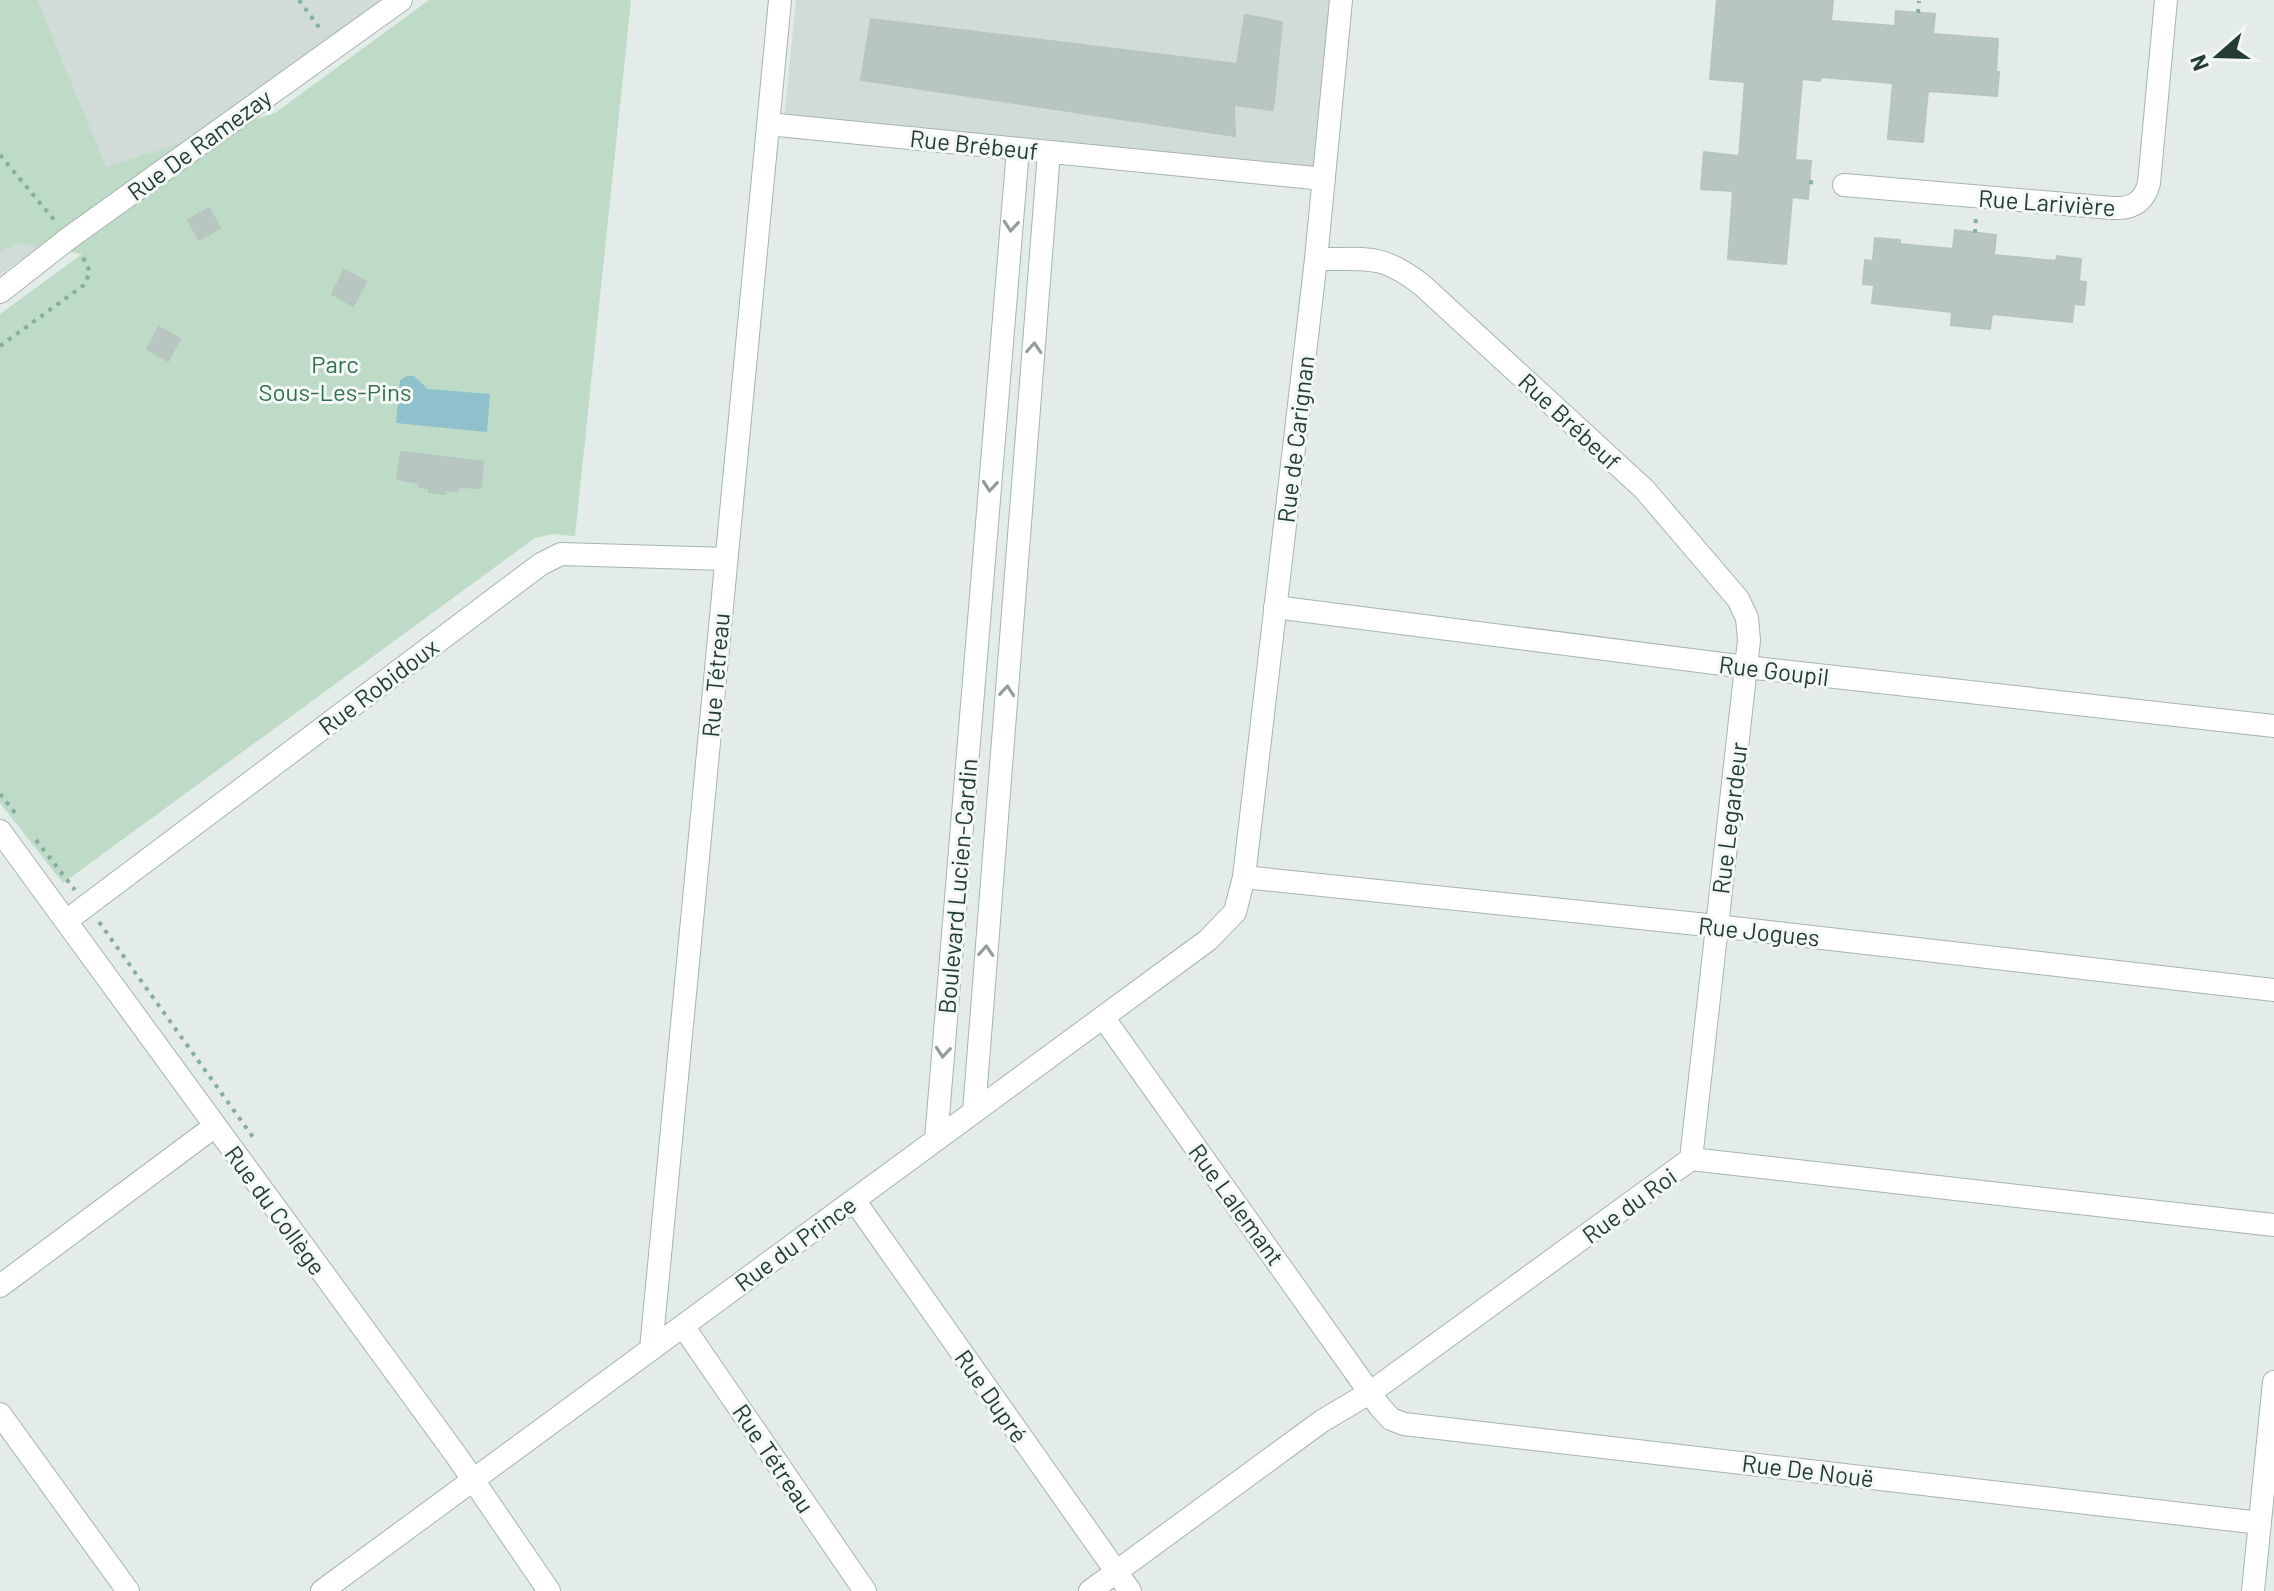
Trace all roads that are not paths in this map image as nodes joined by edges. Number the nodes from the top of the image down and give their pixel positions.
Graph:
1 (401, 0) edge
2 (780, 0) edge
3 (1341, 0) edge
4 (2166, 0) edge
5 (768, 124) junction
6 (1018, 149) junction
7 (1049, 152) junction
8 (1324, 179) junction
9 (1844, 185) dead end
10 (1316, 259) junction
11 (0, 292) edge
12 (997, 400) junction
13 (1029, 402) junction
14 (726, 559) junction
15 (1275, 607) junction
16 (978, 631) junction
17 (1011, 635) junction
18 (1746, 667) junction
19 (2274, 726) edge
20 (0, 831) edge
21 (961, 838) junction
22 (995, 842) junction
23 (1244, 877) junction
24 (66, 921) junction
25 (1717, 926) junction
26 (2274, 990) edge
27 (1103, 1017) junction
28 (974, 1112) junction
29 (215, 1126) junction
30 (936, 1140) junction
31 (1691, 1159) junction
32 (854, 1200) junction
33 (2274, 1225) edge
34 (0, 1286) edge
35 (683, 1326) junction
36 (651, 1349) junction
37 (2274, 1382) edge
38 (1371, 1392) junction
39 (0, 1414) edge
40 (472, 1480) junction
41 (2260, 1523) junction
42 (1116, 1572) junction
43 (2261, 1581) edge
44 (128, 1591) edge
45 (322, 1591) edge
46 (549, 1591) edge
47 (865, 1591) edge
48 (1090, 1591) edge
49 (1130, 1591) edge

1 - 11 street, Rue De Ramezay
2 - 5 street, Rue Tétreau
3 - 8 street, Rue de Carignan
4 - 9 street, Rue Larivière
5 - 6 street, Rue Brébeuf
5 - 14 street, Rue Tétreau
6 - 7 street, Rue Brébeuf
6 -> 12 street, Boulevard Lucien-Cardin
7 - 8 street, Rue Brébeuf
13 -> 7 street, Boulevard Lucien-Cardin
8 - 10 street, Rue de Carignan
10 - 15 street, Rue de Carignan
10 - 18 street, Rue Brébeuf
12 - 13 street
12 -> 16 street, Boulevard Lucien-Cardin
13 - 17 street, Boulevard Lucien-Cardin
14 - 24 street, Rue Robidoux
14 - 36 street, Rue Tétreau
15 - 18 street, Rue Goupil
15 - 23 street, Rue de Carignan
16 - 17 street
16 - 21 street, Boulevard Lucien-Cardin
22 -> 17 street, Boulevard Lucien-Cardin
18 - 19 street, Rue Goupil
18 - 25 street, Rue Legardeur
20 - 24 street, Rue du Collège
21 - 22 street
21 -> 30 street, Boulevard Lucien-Cardin
28 -> 22 street, Boulevard Lucien-Cardin
23 - 25 street, Rue Jogues
23 - 27 street, Rue du Prince
24 - 29 street, Rue du Collège
25 - 26 street, Rue Jogues
25 - 31 street, Rue Legardeur
27 - 28 street, Rue du Prince
27 - 38 street, Rue Lalemant
28 - 30 street, Rue du Prince
29 - 34 street
29 - 40 street, Rue du Collège
30 - 32 street, Rue du Prince
31 - 33 street, Rue du Roi
31 - 38 street, Rue du Roi
32 - 35 street, Rue du Prince
32 - 42 street, Rue Dupré
35 - 36 street, Rue du Prince
35 - 47 street, Rue Tétreau
36 - 40 street, Rue du Prince
37 - 41 street
38 - 41 street, Rue De Nouë
38 - 42 street, Rue du Roi
39 - 44 street
40 - 45 street, Rue du Prince
40 - 46 street, Rue du Collège
41 - 43 street
42 - 48 street, Rue du Roi
42 - 49 street, Rue Dupré

